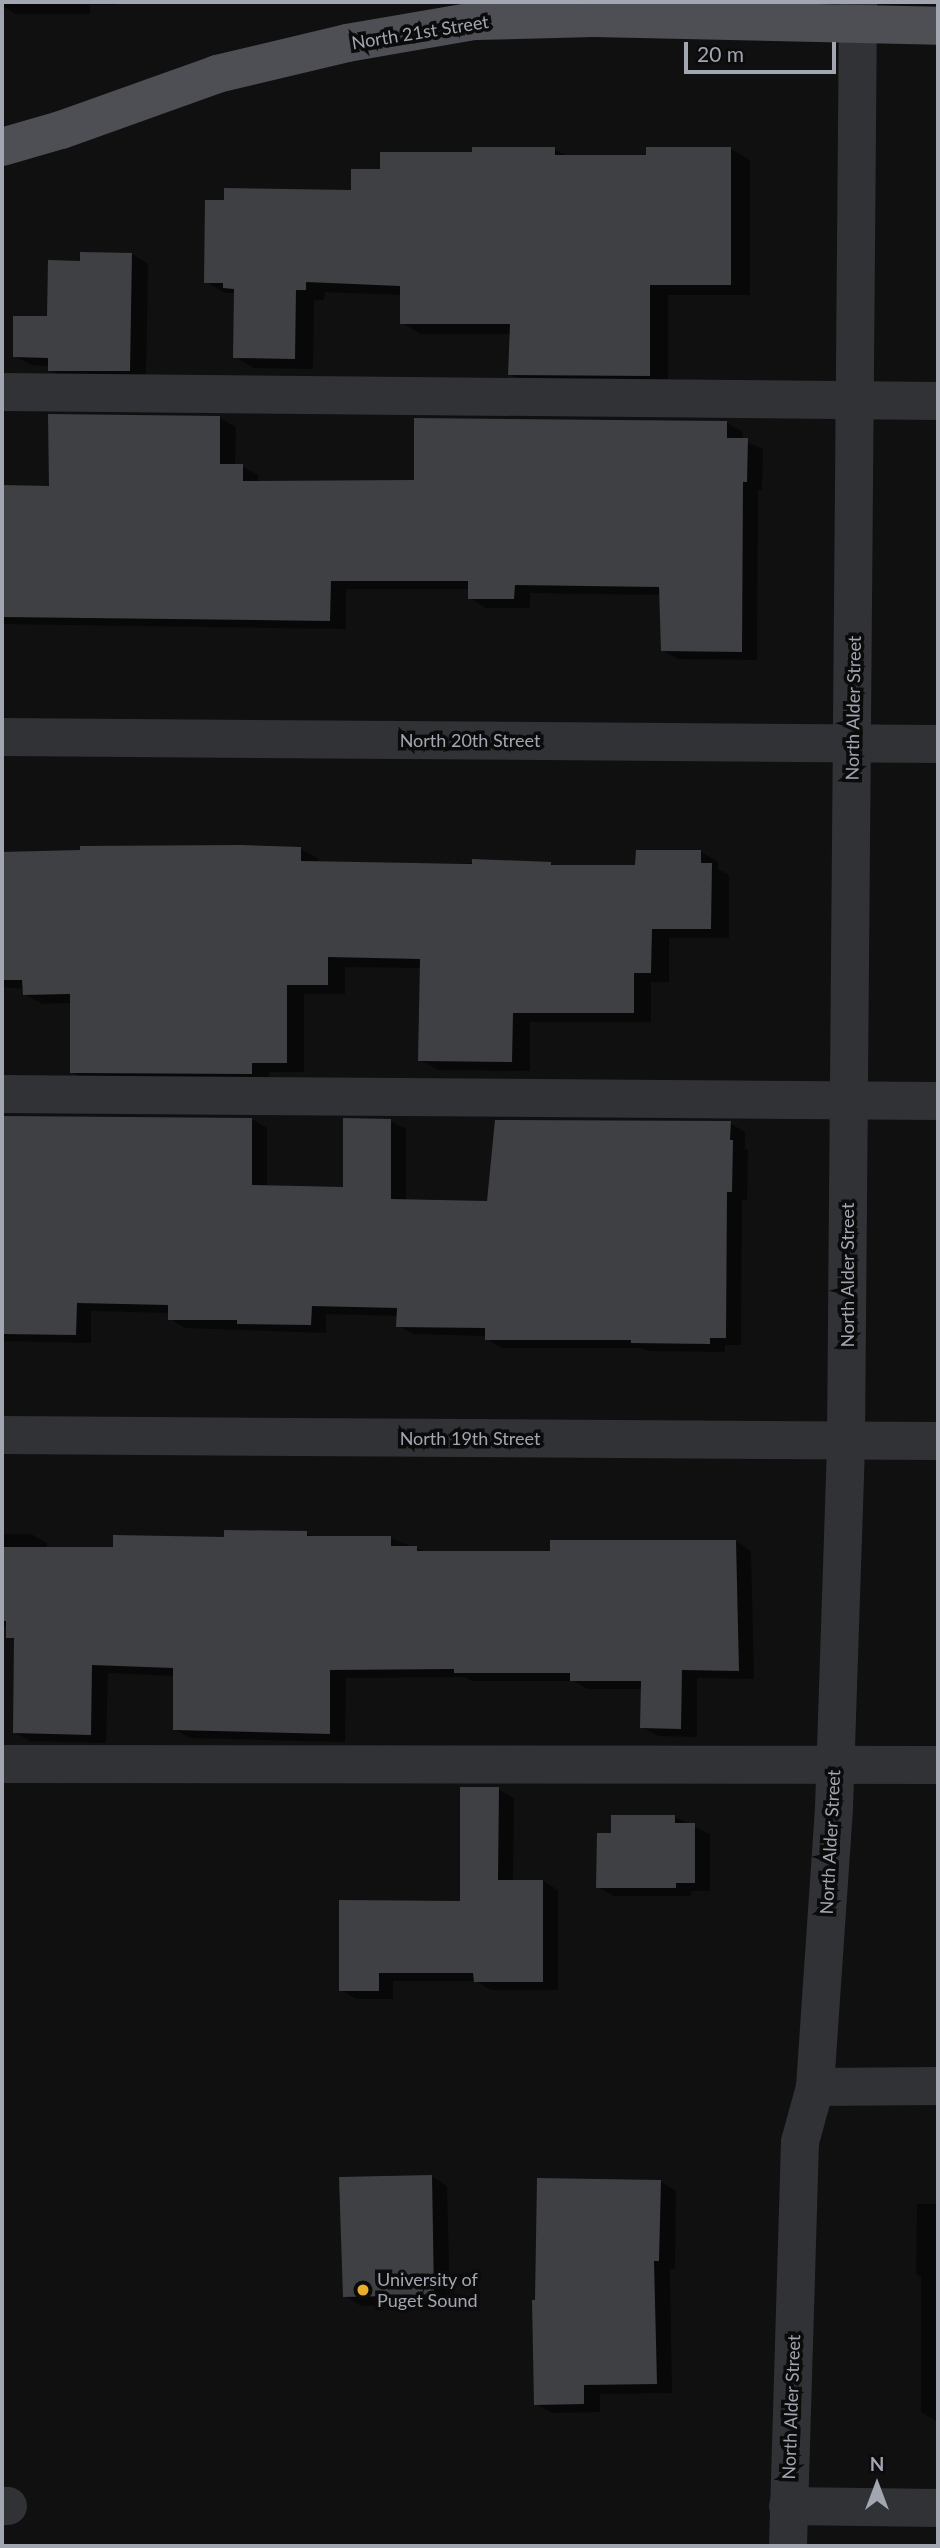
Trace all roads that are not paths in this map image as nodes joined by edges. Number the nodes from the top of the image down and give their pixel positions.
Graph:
1 (858, 13) edge
2 (938, 26) edge
3 (2, 147) edge
4 (2, 392) edge
5 (855, 401) junction
6 (938, 401) edge
7 (2, 737) edge
8 (852, 743) junction
9 (938, 744) edge
10 (2, 1094) edge
11 (849, 1100) junction
12 (938, 1101) edge
13 (2, 1435) edge
14 (846, 1440) junction
15 (938, 1441) edge
16 (833, 1763) junction
17 (2, 1764) edge
18 (938, 1765) edge
19 (938, 2086) edge
20 (815, 2087) junction
21 (788, 2506) junction
22 (938, 2508) edge
23 (788, 2546) edge

1 - 2 main road, North 21st Street
1 - 3 main road, North 21st Street
1 - 5 street, North Alder Street
4 - 5 street
5 - 6 street
5 - 8 street, North Alder Street
7 - 8 street, North 20th Street
8 - 9 street, North 20th Street
8 - 11 street, North Alder Street
10 - 11 street
11 - 12 street
11 - 14 street, North Alder Street
13 - 14 street, North 19th Street
14 - 15 street, North 19th Street
14 - 16 street, North Alder Street
16 - 17 street
16 - 18 street
16 - 20 street, North Alder Street
19 - 20 street
20 - 21 street, North Alder Street
21 - 22 street
21 - 23 street, North Alder Street

